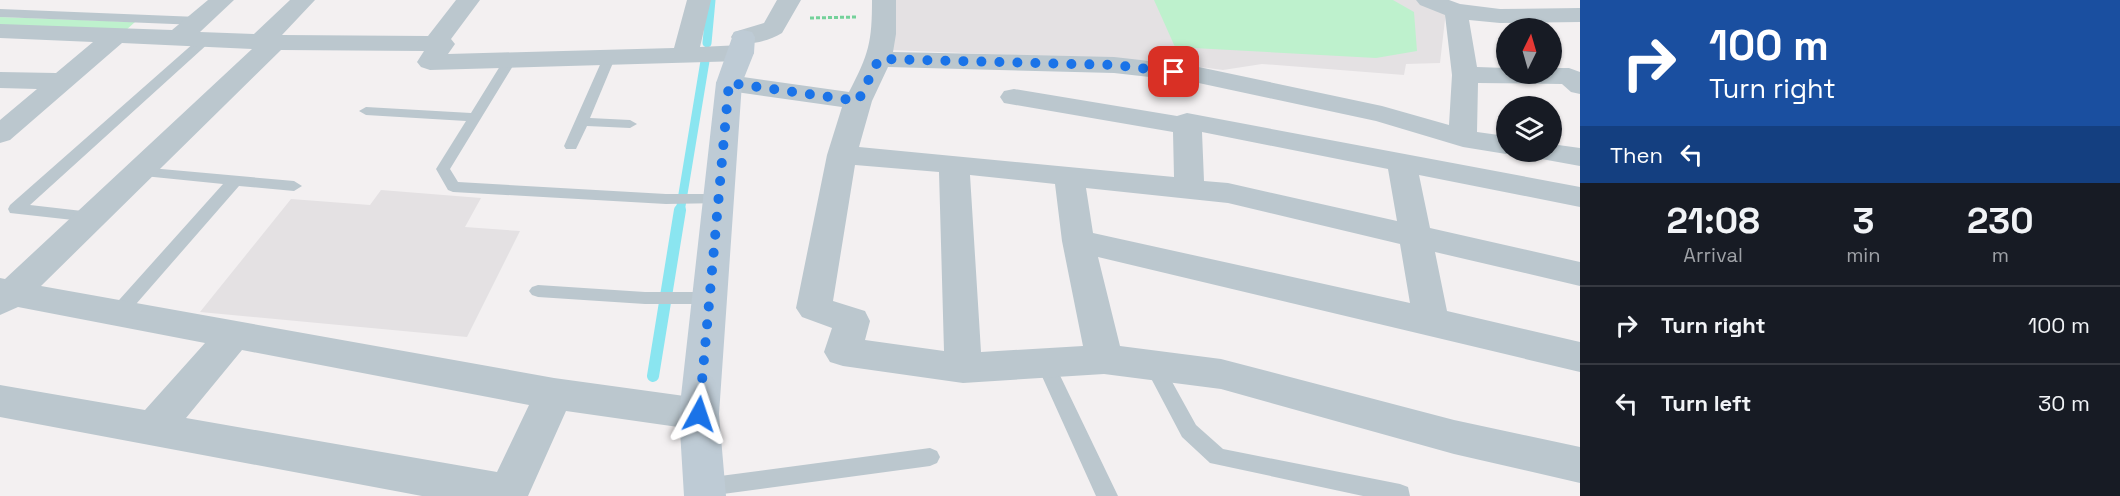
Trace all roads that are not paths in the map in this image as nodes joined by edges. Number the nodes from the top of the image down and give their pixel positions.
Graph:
1 (222, 0) edge
2 (303, 0) edge
3 (468, 0) edge
4 (699, 0) edge
5 (1428, 0) edge
6 (1576, 0) edge
7 (1580, 3) edge
8 (785, 9) edge
9 (884, 9) edge
10 (1456, 11) junction
11 (0, 13) edge
12 (1580, 15) edge
13 (1549, 18) edge
14 (1496, 19) edge
15 (202, 30) junction
16 (0, 31) edge
17 (117, 35) junction
18 (268, 42) junction
19 (435, 44) junction
20 (685, 55) junction
21 (738, 57) junction
22 (609, 58) junction
23 (879, 59) junction
24 (1015, 61) junction
25 (510, 62) junction
26 (1567, 74) edge
27 (1465, 75) junction
28 (0, 80) edge
29 (62, 81) junction
30 (858, 101) junction
31 (366, 111) dead end
32 (475, 117) junction
33 (581, 122) junction
34 (630, 124) dead end
35 (1187, 126) junction
36 (0, 133) edge
37 (1463, 138) junction
38 (1496, 143) edge
39 (572, 146) dead end
40 (842, 154) junction
41 (1562, 154) edge
42 (1580, 157) edge
43 (1402, 163) junction
44 (954, 165) junction
45 (139, 172) junction
46 (1069, 176) junction
47 (236, 180) junction
48 (294, 186) dead end
49 (1189, 189) junction
50 (1580, 197) edge
51 (707, 199) junction
52 (92, 217) junction
53 (1415, 235) junction
54 (1078, 241) junction
55 (1580, 274) edge
56 (538, 291) dead end
57 (4, 295) edge
58 (694, 298) junction
59 (117, 314) junction
60 (1431, 321) junction
61 (233, 336) junction
62 (1580, 357) edge
63 (1104, 359) junction
64 (1045, 363) junction
65 (1153, 365) junction
66 (963, 368) junction
67 (554, 394) junction
68 (0, 401) edge
69 (699, 414) junction
70 (153, 429) junction
71 (930, 457) dead end
72 (1580, 465) edge
73 (705, 492) edge
74 (1400, 494) dead end
75 (1107, 496) edge

1 - 15 street
2 - 18 street
3 - 19 street
4 - 20 street
5 - 10 street
6 - 7 street
8 - 21 street
9 - 23 street
10 - 14 street
10 - 27 street
11 - 15 lane
12 - 13 street
15 - 17 street
15 - 18 street
15 - 52 lane
16 - 17 street
17 - 29 street
18 - 19 street
18 - 45 street
19 - 25 street
20 - 21 street
20 - 22 street
21 - 30 street
21 - 51 street
22 - 25 street
22 - 33 lane
23 - 24 street
23 - 30 street
24 - 35 street
24 - 37 street
25 - 32 lane
26 - 27 street
27 - 37 street
28 - 29 street
29 - 36 street
30 - 40 street
31 - 32 lane
32 - 51 lane
33 - 34 lane
33 - 39 lane
35 - 43 street
35 - 49 street
37 - 38 street
40 - 44 street
40 - 66 street
41 - 42 street
43 - 50 street
43 - 53 street
44 - 46 street
44 - 66 street
45 - 47 lane
45 - 52 street
46 - 49 street
46 - 54 street
47 - 48 lane
47 - 59 lane
49 - 53 street
51 - 58 street
52 - 57 street
53 - 55 street
53 - 60 street
54 - 60 street
54 - 63 street
56 - 58 lane
57 - 59 street
58 - 69 street
59 - 61 street
60 - 62 street
61 - 67 street
61 - 70 street
63 - 64 street
63 - 65 street
64 - 66 street
64 - 75 lane
65 - 72 street
65 - 74 lane
67 - 69 street
67 - 70 street
68 - 70 street
69 - 73 street
71 - 73 lane

